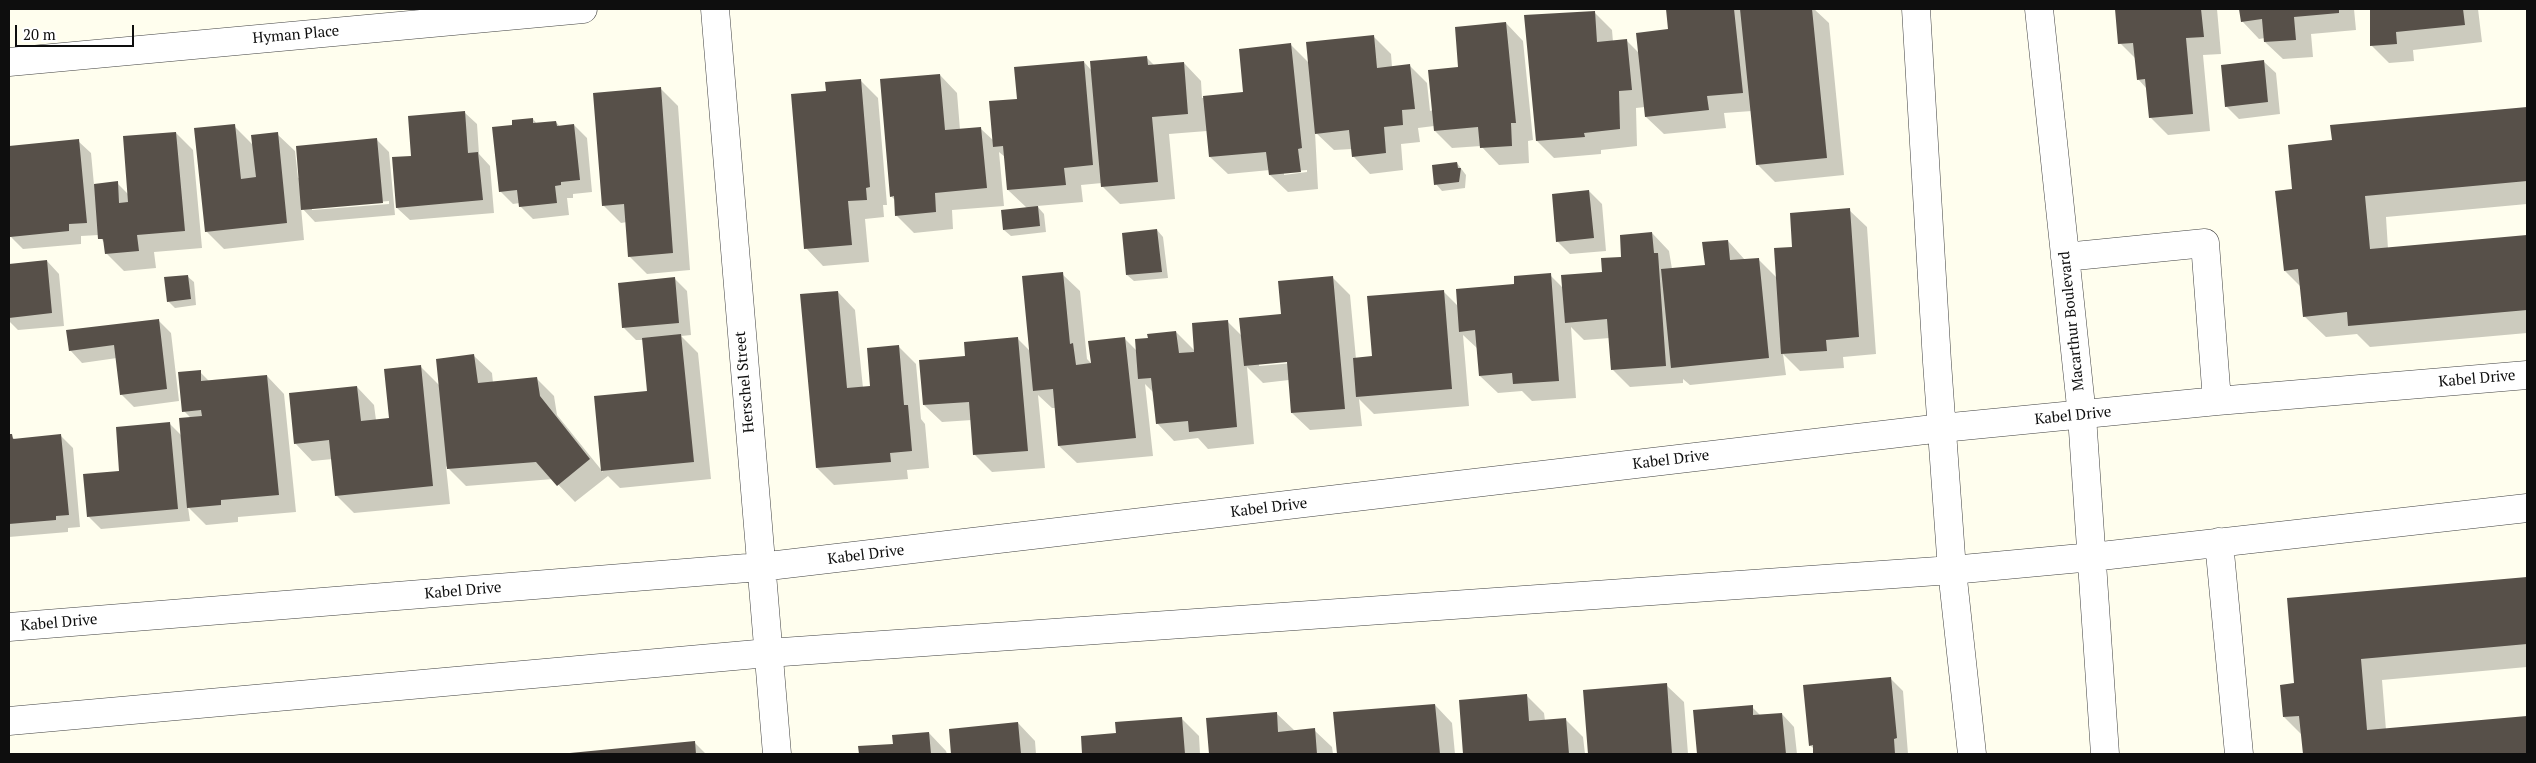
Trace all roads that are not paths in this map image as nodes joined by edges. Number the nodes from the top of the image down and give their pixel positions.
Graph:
1 (582, 9) edge
2 (715, 9) edge
3 (1916, 9) edge
4 (2039, 9) edge
5 (9, 62) edge
6 (2065, 256) junction
7 (2527, 375) edge
8 (2217, 401) junction
9 (2082, 416) junction
10 (1942, 428) junction
11 (2527, 508) edge
12 (2219, 542) junction
13 (2092, 557) junction
14 (760, 567) junction
15 (1952, 570) junction
16 (9, 627) edge
17 (768, 653) junction
18 (9, 721) edge
19 (777, 754) edge
20 (1972, 754) edge
21 (2105, 754) edge
22 (2239, 754) edge

1 - 5 street, Hyman Place
2 - 14 street, Herschel Street
3 - 10 street
4 - 6 street, Macarthur Boulevard
6 - 8 street
6 - 9 street, Macarthur Boulevard
7 - 8 street, Kabel Drive
8 - 9 street, Kabel Drive
9 - 10 street, Kabel Drive
9 - 13 street, Macarthur Boulevard
10 - 14 street, Kabel Drive
10 - 15 street
11 - 12 street
12 - 13 street
12 - 22 street
13 - 15 street
13 - 21 street, Macarthur Boulevard
14 - 16 street, Kabel Drive
14 - 17 street, Herschel Street
15 - 17 street
15 - 20 street
17 - 18 street
17 - 19 street, Herschel Street

